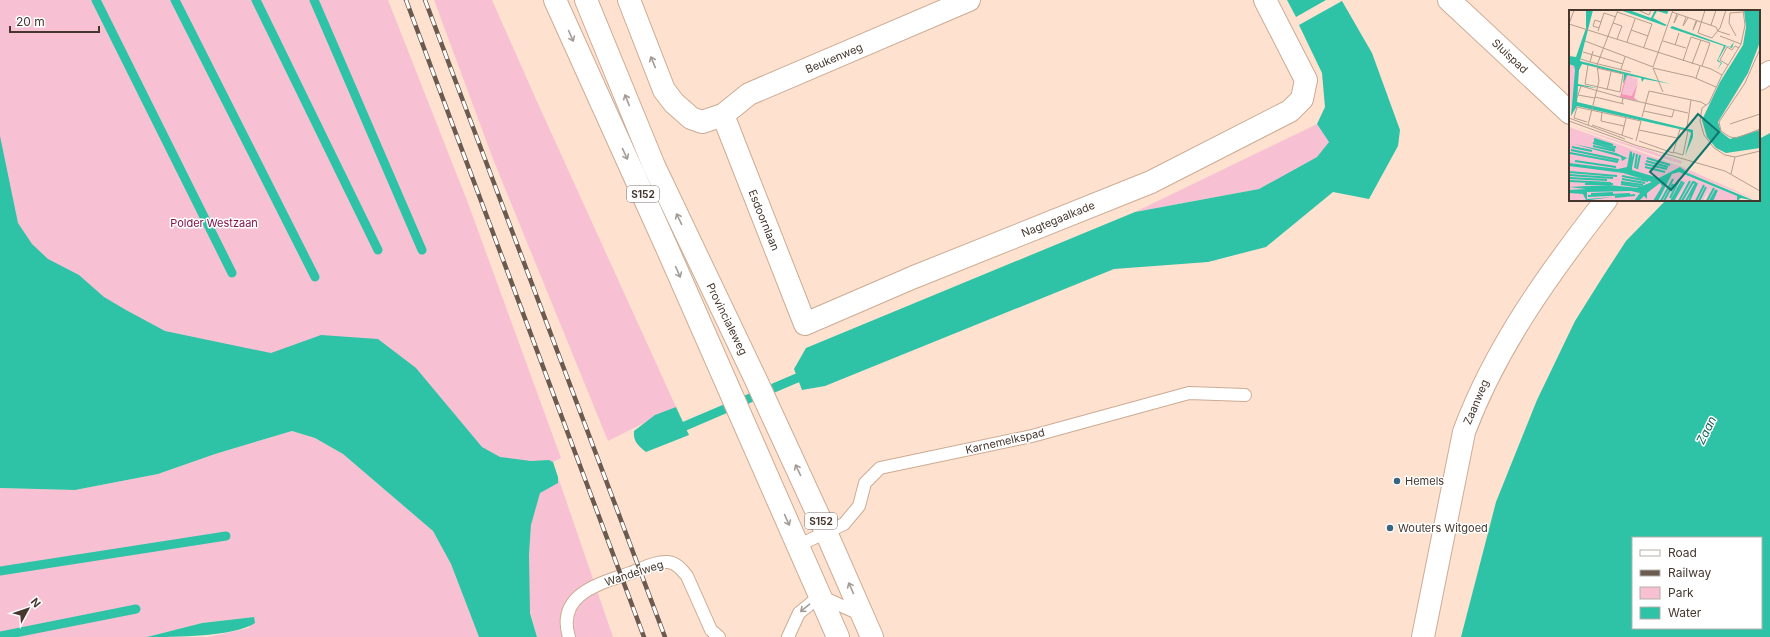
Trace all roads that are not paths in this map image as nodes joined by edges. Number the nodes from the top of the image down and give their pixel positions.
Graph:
1 (555, 0) edge
2 (586, 0) edge
3 (629, 0) edge
4 (969, 0) edge
5 (1265, 0) edge
6 (1449, 0) edge
7 (1770, 72) edge
8 (1760, 78) edge
9 (1569, 112) edge
10 (723, 115) junction
11 (1605, 201) edge
12 (806, 324) joint
13 (1245, 395) dead end
14 (826, 532) junction
15 (798, 545) junction
16 (820, 596) junction
17 (863, 616) junction
18 (569, 637) edge
19 (719, 637) edge
20 (788, 637) edge
21 (838, 637) edge
22 (872, 637) edge
23 (1423, 637) edge

1 -> 15 street, S152
14 -> 2 street, Provincialeweg / S152
10 -> 3 street, Beukenweg
4 - 10 street, Beukenweg
5 - 12 street, Nagtegaalkade
6 - 9 street, Sluispad
7 - 8 street
10 - 12 street, Esdoornlaan
11 - 23 street, Zaanweg
13 - 14 lane, Karnemelkspad
14 - 15 lane, Karnemelkspad
17 -> 14 street, Provincialeweg / S152
15 - 16 street, S152
16 - 17 lane
16 -> 20 lane
16 - 21 street, S152
17 - 22 street, Provincialeweg / S152
18 - 19 lane, Wandelweg

